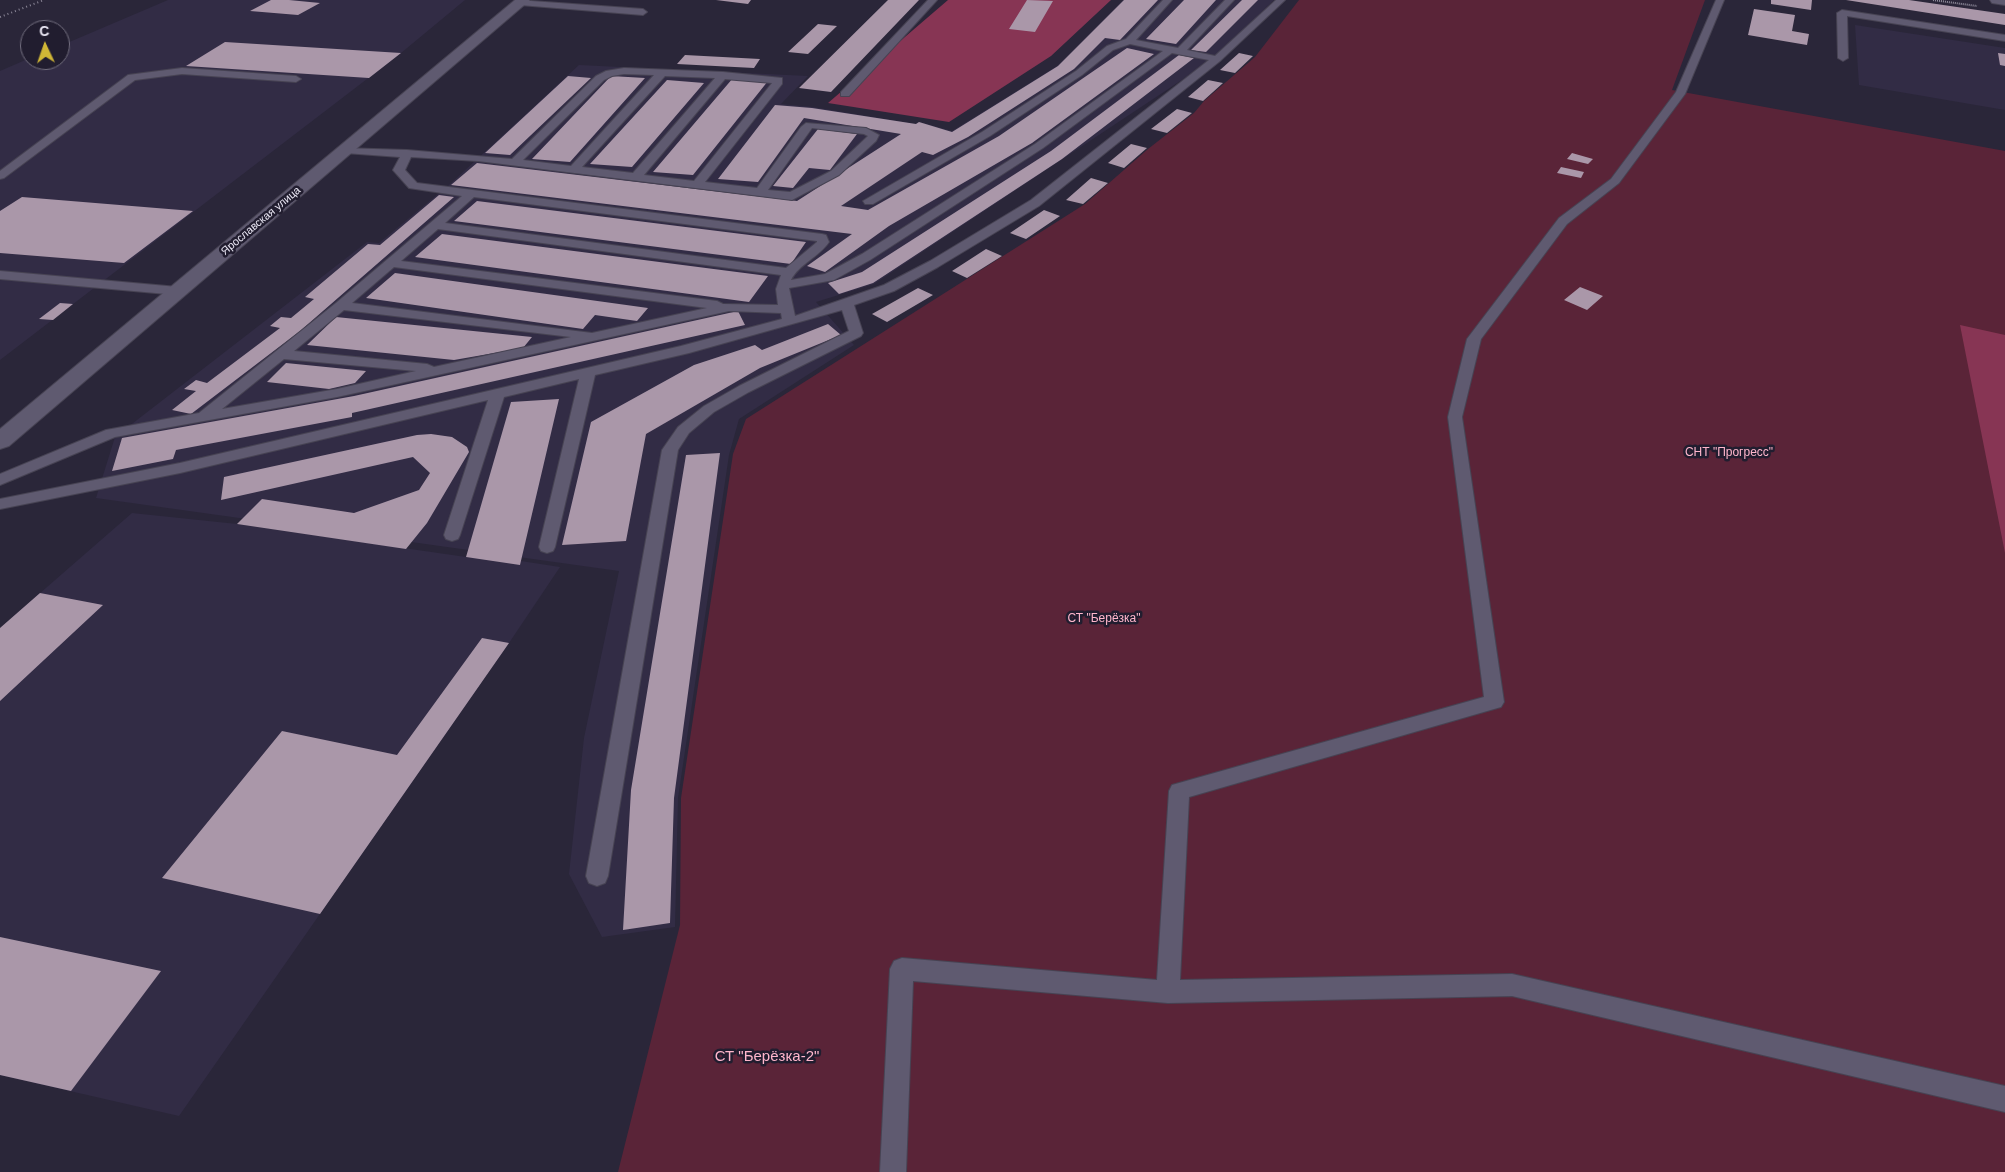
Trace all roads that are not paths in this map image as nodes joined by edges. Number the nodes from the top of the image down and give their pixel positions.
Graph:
1 (933, 0) edge
2 (1168, 0) edge
3 (1230, 0) edge
4 (1281, 0) edge
5 (1720, 0) edge
6 (1997, 0) edge
7 (521, 1) edge
8 (2005, 1) edge
9 (643, 12) dead end
10 (2005, 38) edge
11 (1129, 42) junction
12 (1175, 51) junction
13 (1843, 58) dead end
14 (1218, 59) junction
15 (662, 73) junction
16 (723, 75) junction
17 (296, 79) dead end
18 (845, 94) dead end
19 (345, 150) junction
20 (407, 154) junction
21 (515, 162) junction
22 (574, 169) junction
23 (0, 176) edge
24 (636, 177) junction
25 (698, 184) junction
26 (760, 192) junction
27 (471, 194) junction
28 (870, 201) dead end
29 (434, 225) junction
30 (390, 263) junction
31 (789, 272) junction
32 (0, 276) edge
33 (783, 285) junction
34 (178, 291) junction
35 (846, 303) junction
36 (341, 306) junction
37 (729, 307) junction
38 (788, 315) junction
39 (601, 336) junction
40 (281, 354) junction
41 (444, 370) junction
42 (588, 373) junction
43 (498, 394) junction
44 (203, 417) junction
45 (0, 441) edge
46 (0, 480) edge
47 (0, 504) edge
48 (452, 535) dead end
49 (547, 547) dead end
50 (597, 876) dead end
51 (1168, 992) junction
52 (2005, 1099) edge
53 (893, 1172) edge

1 - 18 lane
2 - 11 lane
3 - 12 lane
4 - 14 lane
5 - 51 lane
6 - 8 main road
7 - 9 lane
7 - 19 main road, Ярославская улица
10 - 13 lane
11 - 12 lane
11 - 28 lane
12 - 14 lane
12 - 33 lane
14 - 35 lane
15 - 16 lane
15 - 21 lane
15 - 22 lane
16 - 24 lane
16 - 25 lane
17 - 23 lane
19 - 20 lane
19 - 34 main road, Ярославская улица
20 - 21 lane
20 - 27 lane
21 - 22 lane
22 - 24 lane
24 - 25 lane
25 - 26 lane
26 - 26 lane
27 - 29 lane
27 - 31 lane
29 - 30 lane
29 - 31 lane
30 - 36 lane
30 - 37 lane
31 - 33 lane
32 - 34 lane
33 - 38 lane
34 - 45 main road, Ярославская улица
35 - 38 lane
35 - 50 lane
36 - 39 lane
36 - 40 lane
37 - 38 lane
37 - 39 lane
38 - 42 lane
39 - 41 lane
40 - 41 lane
40 - 44 lane
41 - 44 lane
42 - 43 lane
42 - 49 lane
43 - 47 lane
43 - 48 lane
44 - 46 lane
51 - 52 lane
51 - 53 lane

